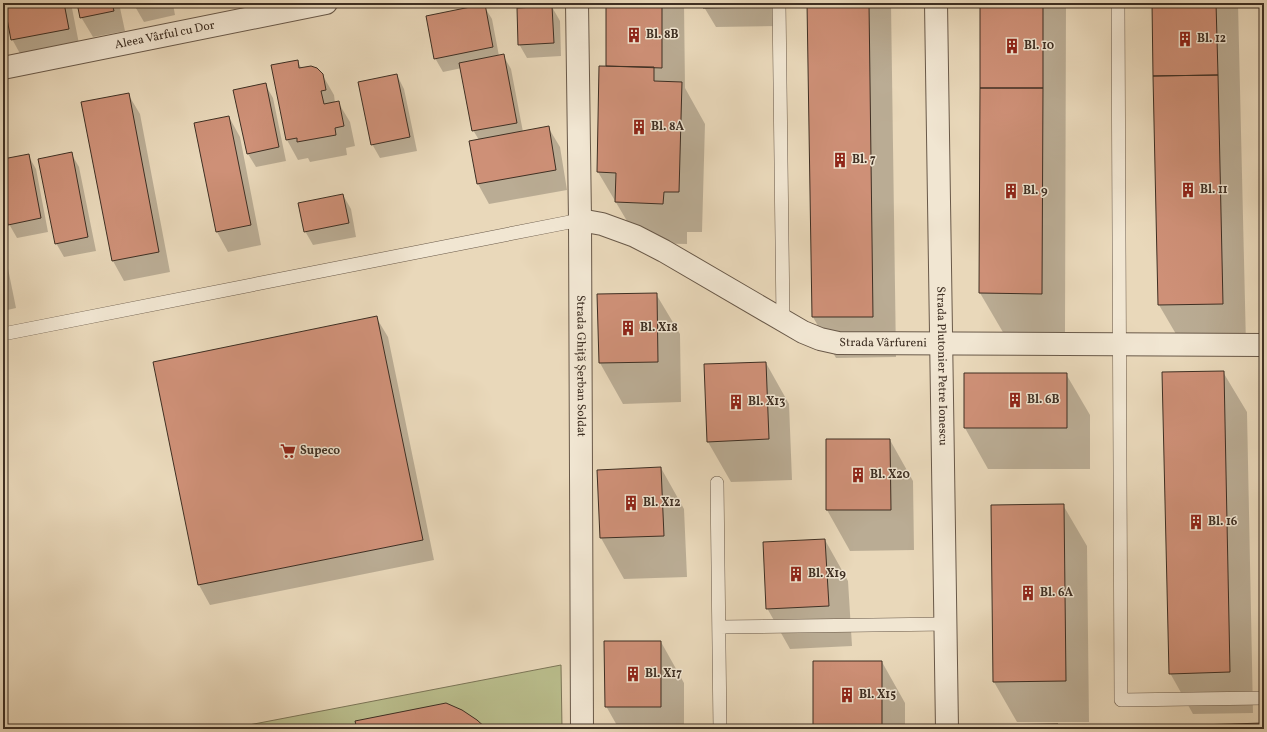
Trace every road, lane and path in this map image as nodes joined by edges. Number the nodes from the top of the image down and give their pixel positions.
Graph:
1 (326, 3) edge
2 (577, 3) edge
3 (778, 3) edge
4 (936, 3) edge
5 (1118, 3) edge
6 (3, 68) edge
7 (580, 220) junction
8 (783, 319) junction
9 (3, 334) edge
10 (941, 344) junction
11 (1120, 345) junction
12 (1264, 345) edge
13 (717, 483) dead end
14 (946, 624) junction
15 (719, 627) junction
16 (1264, 698) edge
17 (582, 729) edge
18 (720, 729) edge
19 (947, 729) edge

1 - 6 street, Aleea Vârful cu Dor
2 - 7 street, Strada Ghiță Șerban Soldat
3 - 8 lane
4 - 10 street, Strada Plutonier Petre Ionescu
5 - 11 lane
7 - 8 street, Strada Vârfureni
7 - 9 lane
7 - 17 street, Strada Ghiță Șerban Soldat
8 - 10 street, Strada Vârfureni
10 - 11 street, Strada Vârfureni
10 - 14 street, Strada Plutonier Petre Ionescu
11 - 12 street, Strada Vârfureni
11 - 16 lane
13 - 15 lane
14 - 15 lane
14 - 19 street, Strada Plutonier Petre Ionescu
15 - 18 lane

